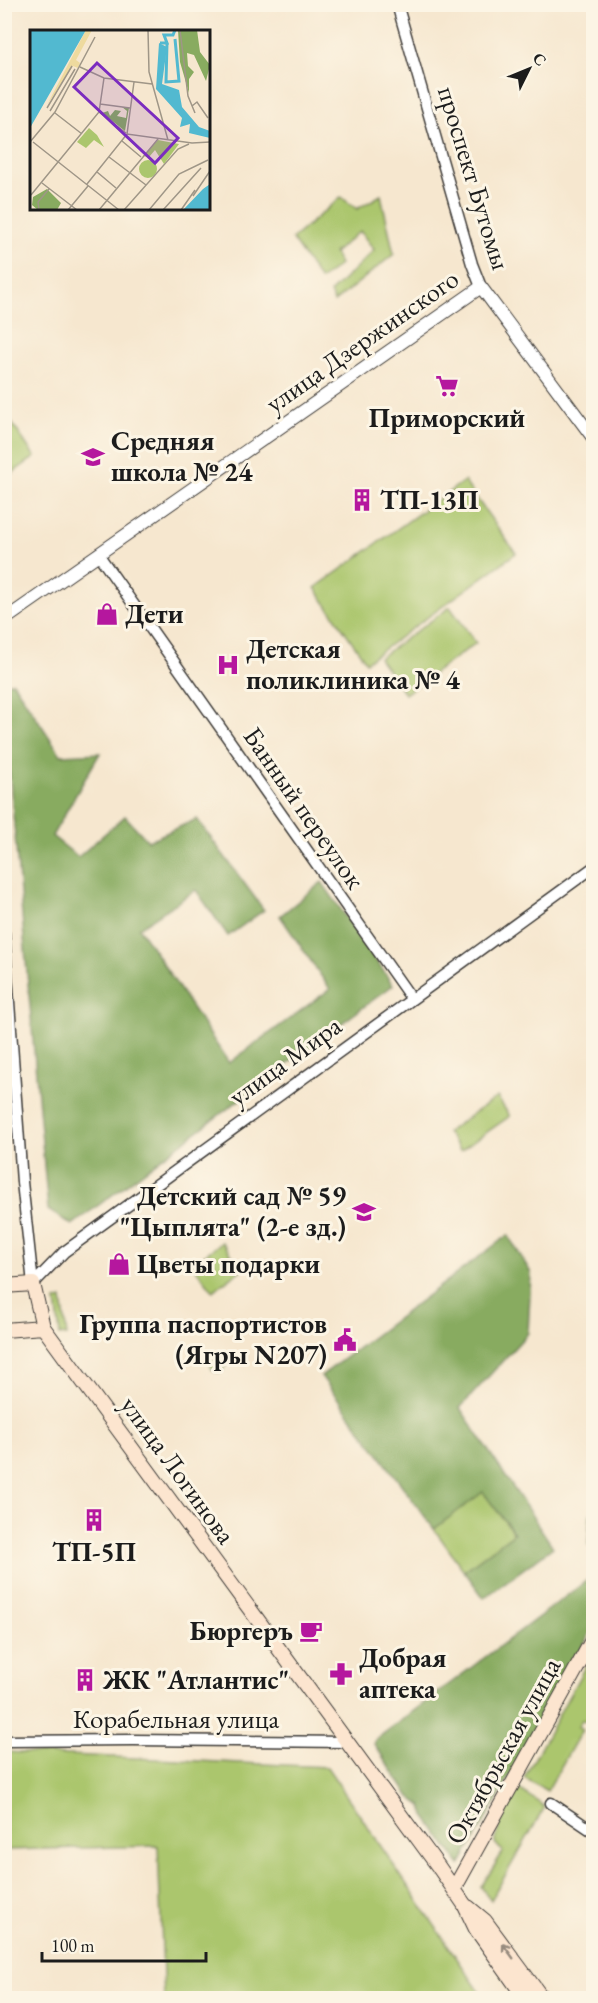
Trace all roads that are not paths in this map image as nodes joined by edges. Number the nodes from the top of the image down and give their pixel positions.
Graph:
1 (397, 4) edge
2 (481, 287) junction
3 (594, 439) edge
4 (98, 554) junction
5 (4, 620) edge
6 (594, 867) edge
7 (4, 933) edge
8 (411, 998) junction
9 (33, 1284) junction
10 (4, 1286) edge
11 (43, 1327) junction
12 (4, 1330) edge
13 (594, 1636) edge
14 (4, 1741) edge
15 (347, 1742) junction
16 (551, 1803) dead end
17 (594, 1832) edge
18 (454, 1888) junction
19 (464, 1904) junction
20 (525, 1998) edge
21 (542, 1998) edge

1 - 2 street, проспект Бутомы
2 - 3 street, проспект Бутомы
2 - 4 street, улица Дзержинского
4 - 5 street, улица Дзержинского
4 - 8 street, Банный переулок
6 - 8 street, улица Мира
7 - 9 street, улица Логинова
8 - 9 street, улица Мира
9 - 10 main road
9 - 11 main road, улица Логинова
11 - 12 main road
11 - 15 main road, улица Логинова
13 - 18 main road, Октябрьская улица
14 - 15 street, Корабельная улица
15 - 18 main road, улица Логинова
16 - 17 street
18 - 19 main road, улица Логинова
19 - 20 main road, улица Логинова
21 -> 19 main road, улица Логинова

